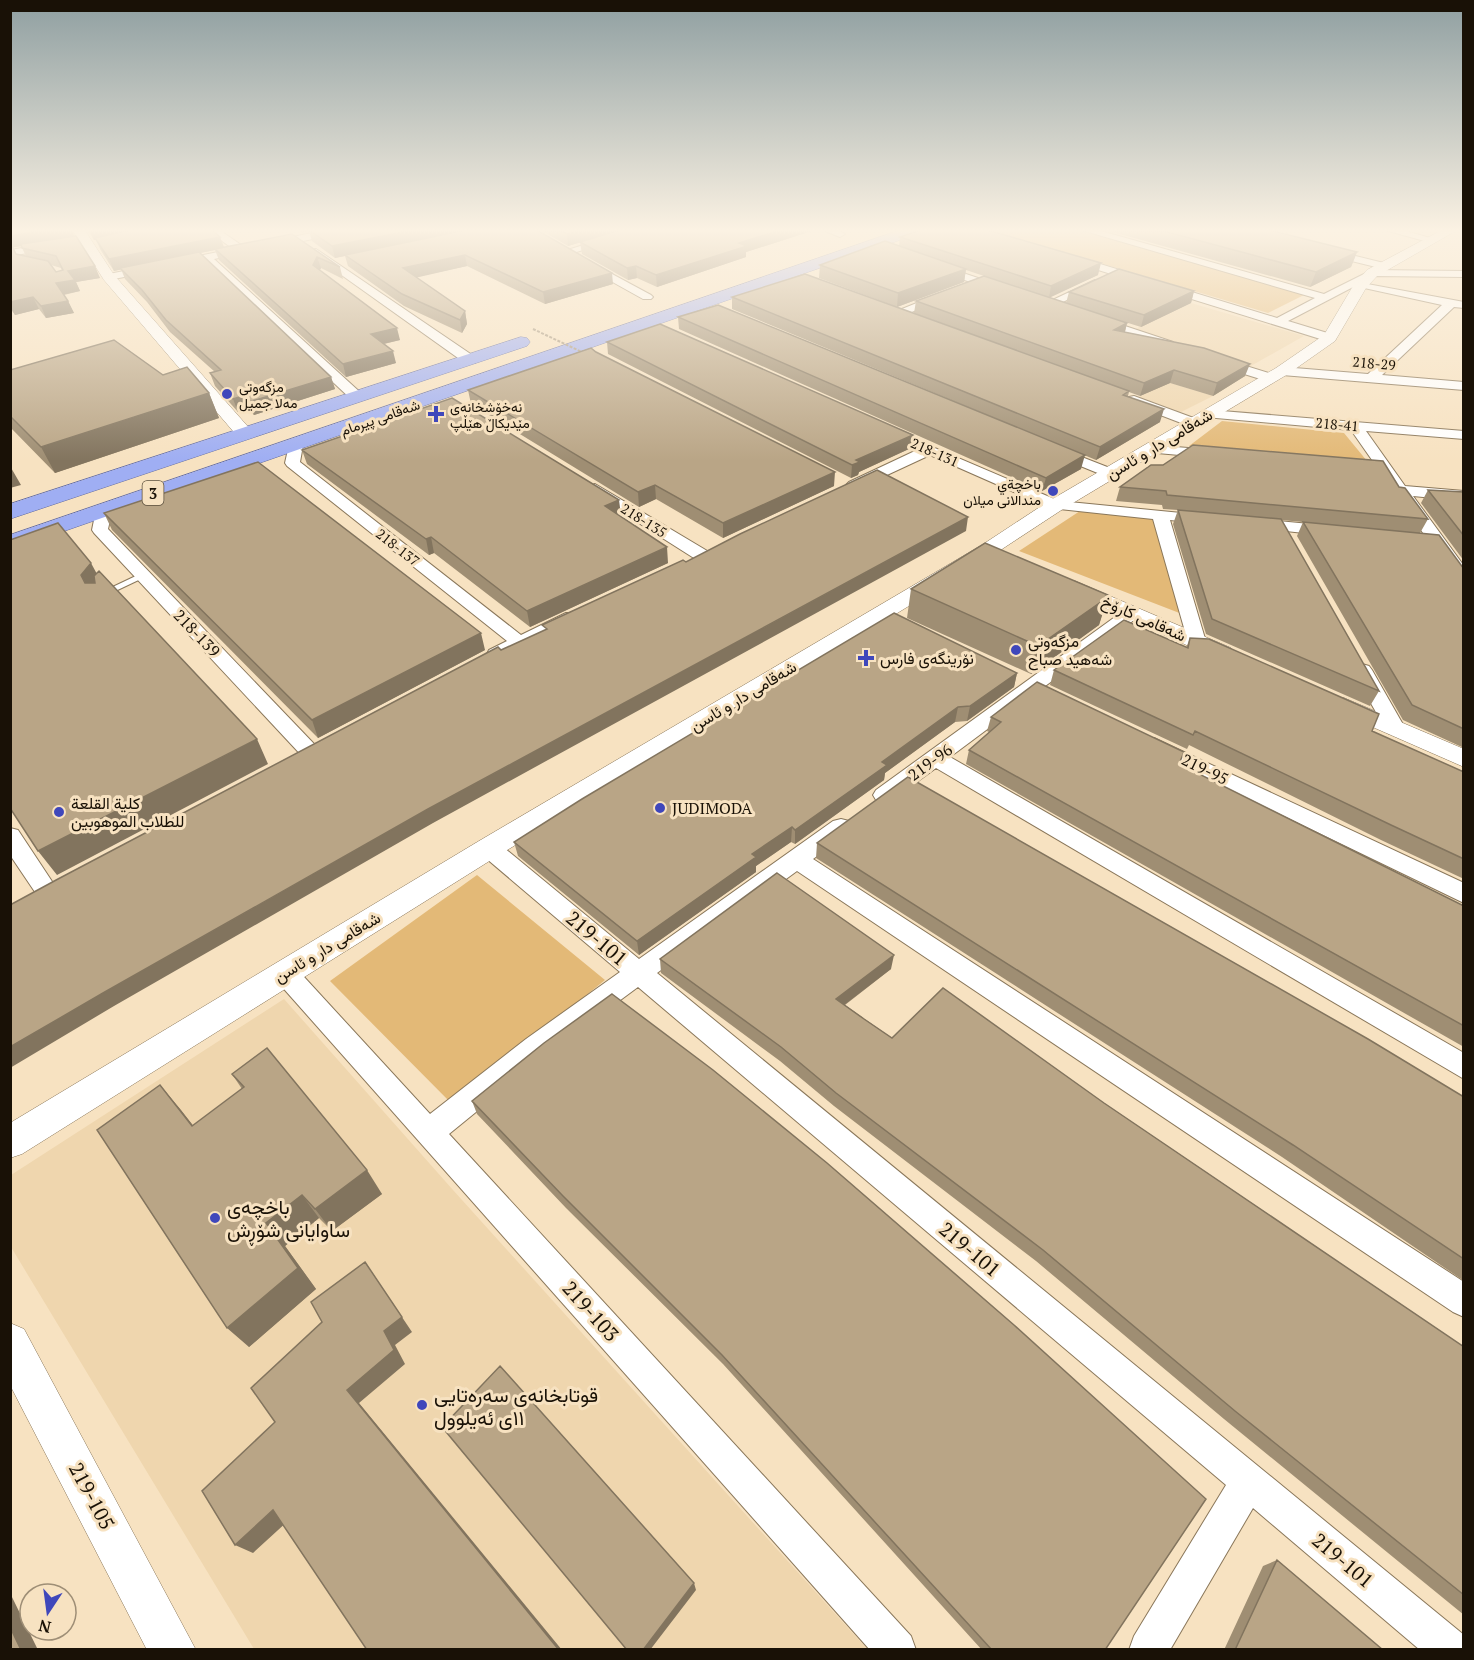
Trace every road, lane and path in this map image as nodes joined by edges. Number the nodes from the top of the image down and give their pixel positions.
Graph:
1 (134, 306) edge
2 (259, 306) edge
3 (397, 306) edge
4 (690, 306) edge
5 (692, 306) edge
6 (907, 306) edge
7 (1052, 306) edge
8 (1227, 306) edge
9 (1309, 306) edge
10 (1351, 306) edge
11 (1454, 306) edge
12 (722, 312) edge
13 (920, 321) edge
14 (1278, 322) junction
15 (537, 332) joint
16 (1330, 338) junction
17 (1181, 349) edge
18 (591, 351) junction
19 (1203, 356) edge
20 (470, 360) junction
21 (496, 375) junction
22 (1276, 375) junction
23 (415, 378) junction
24 (1372, 378) junction
25 (1464, 386) edge
26 (1118, 394) edge
27 (357, 397) junction
28 (432, 399) junction
29 (456, 404) edge
30 (1202, 418) junction
31 (1355, 426) junction
32 (244, 433) junction
33 (1464, 435) edge
34 (908, 440) edge
35 (1046, 446) edge
36 (1151, 449) junction
37 (929, 450) junction
38 (294, 454) junction
39 (1232, 455) edge
40 (1361, 466) edge
41 (1384, 468) junction
42 (1110, 473) junction
43 (585, 483) edge
44 (843, 486) edge
45 (1401, 490) junction
46 (1464, 496) edge
47 (1056, 505) junction
48 (109, 509) junction
49 (10, 512) edge
50 (1160, 515) junction
51 (1281, 526) junction
52 (1348, 533) edge
53 (1415, 539) edge
54 (1437, 542) junction
55 (10, 543) edge
56 (724, 546) edge
57 (1293, 547) edge
58 (703, 556) junction
59 (681, 566) edge
60 (142, 576) junction
61 (1050, 576) edge
62 (1464, 579) edge
63 (103, 604) edge
64 (584, 611) edge
65 (1132, 613) junction
66 (519, 642) junction
67 (1197, 642) junction
68 (1355, 658) edge
69 (1241, 661) edge
70 (477, 664) edge
71 (1012, 676) edge
72 (1033, 686) junction
73 (1054, 697) edge
74 (1329, 699) edge
75 (1395, 728) junction
76 (1140, 738) edge
77 (331, 741) edge
78 (310, 752) junction
79 (935, 758) junction
80 (1464, 759) edge
81 (289, 764) edge
82 (10, 836) edge
83 (489, 848) junction
84 (796, 859) junction
85 (68, 881) edge
86 (1464, 894) edge
87 (285, 973) junction
88 (639, 973) junction
89 (1464, 1067) edge
90 (429, 1132) junction
91 (10, 1142) edge
92 (1464, 1301) edge
93 (10, 1343) edge
94 (1249, 1481) junction
95 (173, 1650) edge
96 (897, 1650) edge
97 (1148, 1650) edge
98 (1451, 1650) edge

1 - 32 street
2 - 27 street
3 - 20 street
4 - 18 highway, شەقامی پیرمام / 3
5 - 12 street
6 - 13 street
7 - 17 street
8 - 14 street
9 - 14 street
10 - 16 street, شەقامی دار و ئاسن
11 - 24 street
14 - 16 street
15 - 18 path, bridge
15 - 20 highway, شەقامی پیرمام / 3
16 - 22 street, شەقامی دار و ئاسن
18 - 21 highway, شەقامی پیرمام / 3
19 - 22 street, 218-29
20 - 21 highway
20 - 23 highway, شەقامی پیرمام / 3
21 - 28 highway, شەقامی پیرمام / 3
22 - 24 street, 218-29
22 - 30 street, شەقامی دار و ئاسن
23 - 27 highway, شەقامی پیرمام / 3
23 - 28 highway
24 - 25 street, 218-29
26 - 30 street, 218-41
27 - 32 highway, شەقامی پیرمام / 3
28 - 29 street
28 - 38 highway, شەقامی پیرمام / 3
30 - 31 street, 218-41
30 - 36 street, شەقامی دار و ئاسن
31 - 33 street, 218-41
31 - 41 street
32 - 49 highway, شەقامی پیرمام / 3
34 - 37 street, 218-131
35 - 42 street
36 - 39 street
36 - 42 street, شەقامی دار و ئاسن
37 - 44 street
37 - 47 street, 218-131
38 - 48 highway, شەقامی پیرمام / 3
38 - 66 street, 218-137
40 - 41 street
41 - 45 street
42 - 47 street, شەقامی دار و ئاسن
43 - 58 street, 218-135
45 - 46 street
45 - 54 street
47 - 50 street, 218-131
47 - 83 street, شەقامی دار و ئاسن
48 - 55 highway, شەقامی پیرمام / 3
48 - 60 street, 218-139
50 - 51 street, 218-131
50 - 67 street
51 - 52 street, 218-131
51 - 57 street
53 - 54 street
54 - 62 street
56 - 58 street
58 - 59 street
60 - 63 lane
60 - 78 street, 218-139
61 - 65 street, شەقامی کارۆخ
64 - 66 street
65 - 67 street, شەقامی کارۆخ
65 - 72 street, 219-96
66 - 70 street
67 - 69 street, شەقامی کارۆخ
68 - 75 street
71 - 72 street
72 - 73 street
72 - 79 street, 219-96
74 - 75 street
75 - 80 street
76 - 86 street, 219-95
77 - 78 street
78 - 81 street
79 - 84 street, 219-96
79 - 89 street
82 - 85 street
83 - 87 street, شەقامی دار و ئاسن
83 - 88 street, 219-101
84 - 88 street, 219-96
84 - 92 street
87 - 90 street, 219-103
87 - 91 street, شەقامی دار و ئاسن
88 - 90 street, 219-96
88 - 94 street, 219-101
90 - 96 street, 219-103
93 - 95 street, 219-105
94 - 97 street
94 - 98 street, 219-101

